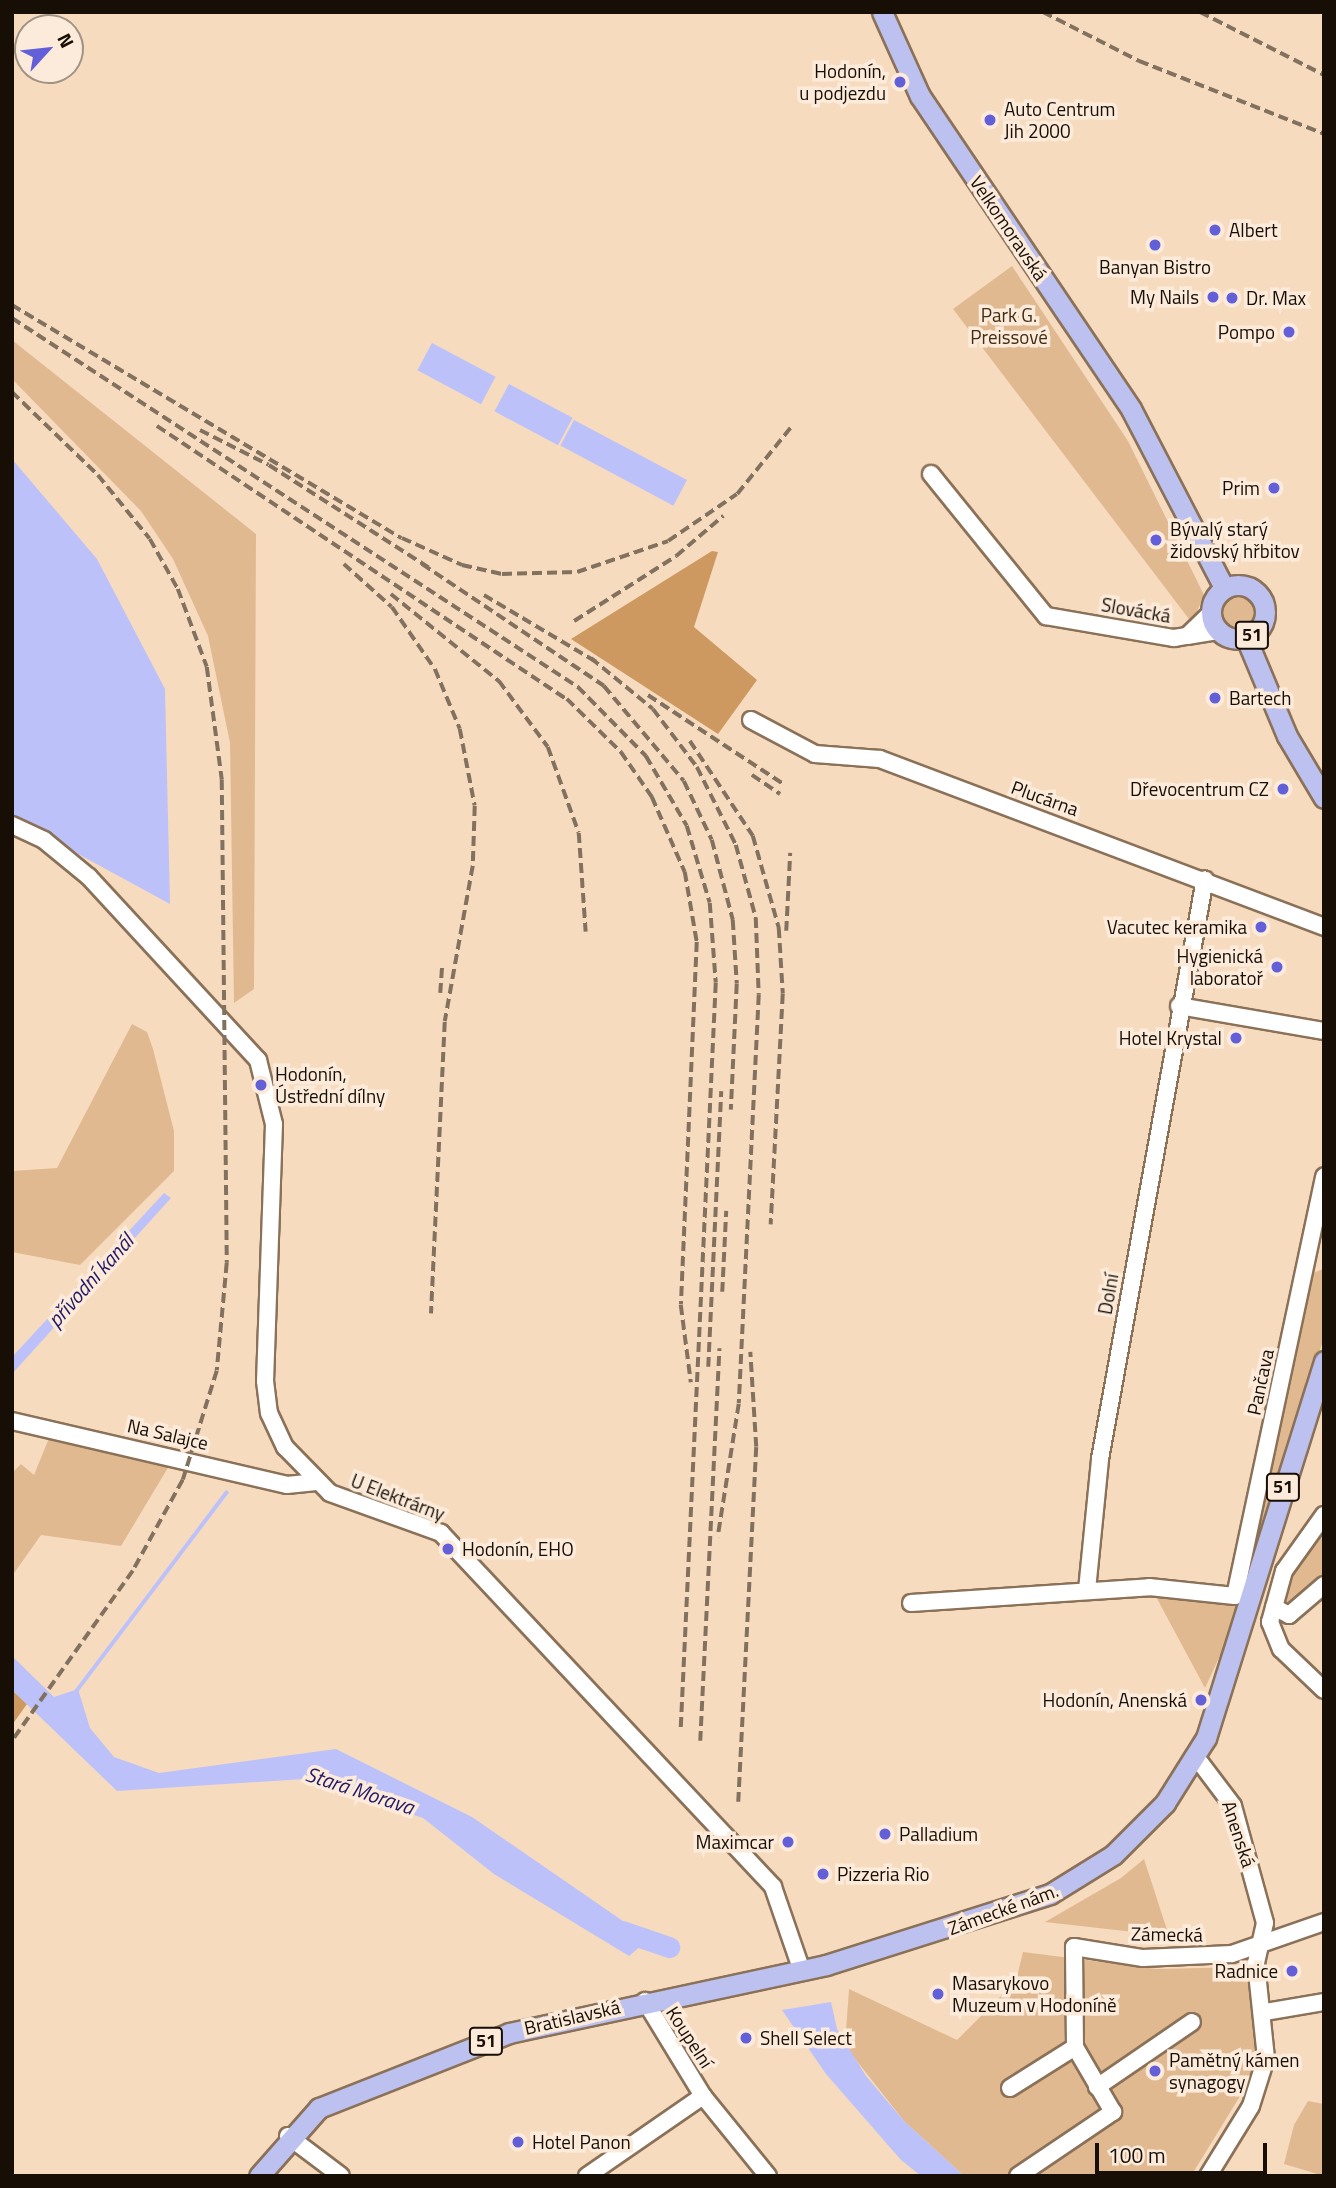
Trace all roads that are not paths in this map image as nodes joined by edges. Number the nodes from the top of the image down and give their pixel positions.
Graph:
1 (882, 12) edge
2 (931, 474) dead end
3 (1224, 588) junction
4 (1214, 623) junction
5 (1246, 638) junction
6 (751, 720) dead end
7 (1324, 798) edge
8 (12, 825) edge
9 (1205, 879) junction
10 (1324, 927) edge
11 (1180, 1006) junction
12 (1324, 1031) edge
13 (1324, 1176) edge
14 (1307, 1258) junction
15 (1324, 1259) edge
16 (1324, 1361) edge
17 (12, 1421) edge
18 (314, 1482) junction
19 (1324, 1515) edge
20 (1324, 1585) edge
21 (1087, 1590) junction
22 (911, 1603) dead end
23 (1273, 1607) junction
24 (1324, 1690) edge
25 (1196, 1757) junction
26 (1324, 1922) edge
27 (1259, 1946) junction
28 (802, 1971) junction
29 (645, 2001) junction
30 (1324, 2002) edge
31 (1265, 2012) junction
32 (1192, 2022) dead end
33 (1075, 2048) junction
34 (1097, 2087) junction
35 (1010, 2088) dead end
36 (703, 2096) junction
37 (288, 2136) junction
38 (259, 2176) edge
39 (341, 2176) edge
40 (587, 2176) edge
41 (768, 2176) edge
42 (1018, 2176) edge
43 (1208, 2176) edge

1 - 3 main road, Velkomoravská
2 - 4 street, Slovácká
3 - 4 main road, 51
3 - 5 main road, 51
4 - 5 main road, 51
5 - 7 main road, 51
6 - 9 street, Plucárna
8 - 18 street, U Elektrárny
9 - 10 street, Plucárna
9 - 11 street
11 - 12 street
11 - 21 street, Dolní
13 - 14 street, Pančava
14 - 15 street
14 - 21 street, Pančava
16 - 25 main road, 51
17 - 18 street, Na Salajce
18 - 28 street, U Elektrárny
19 - 23 street
20 - 23 street
21 - 22 street
23 - 24 street
25 - 27 street, Anenská
25 - 28 main road, Zámecké nám. / 51
26 - 27 street, Zámecká
27 - 31 street, Anenská
27 - 33 street, Zámecká
28 - 29 main road, Bratislavská / 51
29 - 36 street, Koupelní
29 - 37 main road, Bratislavská / 51
30 - 31 street
31 - 43 street, Anenská
32 - 34 street
33 - 34 street
33 - 35 street
34 - 42 street
36 - 40 street, Koupelní
36 - 41 street, Koupelní
37 - 38 main road, Bratislavská / 51
37 - 39 street

